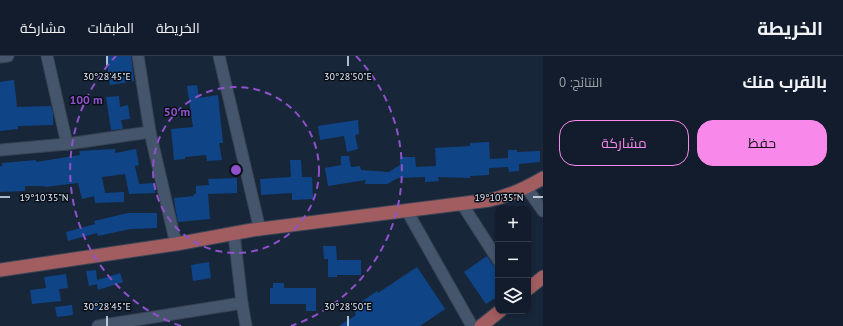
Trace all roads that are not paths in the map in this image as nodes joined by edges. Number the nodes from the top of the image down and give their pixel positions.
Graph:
1 (8, 56) edge
2 (47, 56) edge
3 (138, 56) edge
4 (219, 56) edge
5 (0, 57) edge
6 (150, 132) junction
7 (67, 144) junction
8 (0, 150) edge
9 (543, 178) edge
10 (526, 187) junction
11 (462, 204) junction
12 (407, 211) junction
13 (543, 212) edge
14 (260, 230) junction
15 (234, 234) junction
16 (176, 244) junction
17 (495, 255) edge
18 (0, 270) edge
19 (543, 277) edge
20 (531, 287) edge
21 (242, 303) junction
22 (496, 314) edge
23 (98, 326) edge
24 (246, 326) edge
25 (472, 326) edge
26 (481, 326) edge

1 - 5 street
2 - 7 street
3 - 6 street
4 - 14 street
6 - 7 street
6 - 16 street
7 - 8 street
9 - 10 main road
10 - 11 main road
10 - 13 street
11 - 12 main road
11 - 17 street
12 - 14 main road
12 - 25 street
14 - 15 main road
15 - 16 main road
15 - 21 street
16 - 18 main road
19 - 20 main road
21 - 23 street
21 - 24 street
22 - 26 main road

